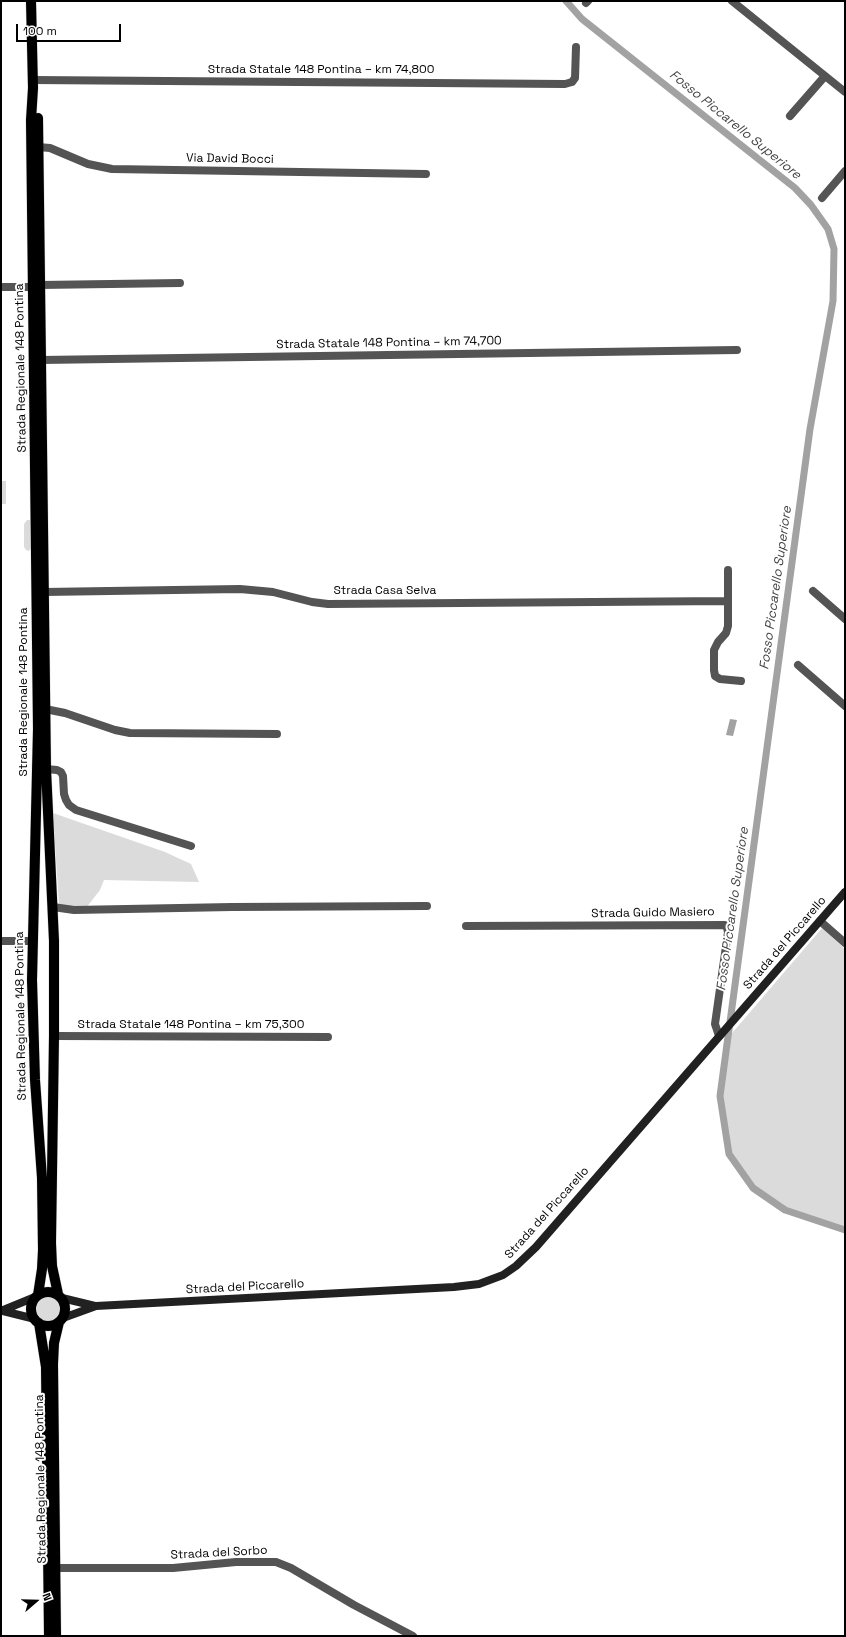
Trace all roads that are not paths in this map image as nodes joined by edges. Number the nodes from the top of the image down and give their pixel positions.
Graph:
1 (31, 1) edge
2 (732, 1) edge
3 (576, 47) dead end
4 (825, 76) junction
5 (33, 84) junction
6 (845, 92) edge
7 (790, 116) dead end
8 (38, 147) junction
9 (845, 171) edge
10 (426, 174) dead end
11 (822, 198) dead end
12 (180, 283) dead end
13 (37, 286) junction
14 (1, 287) edge
15 (737, 350) dead end
16 (41, 360) junction
17 (728, 570) dead end
18 (813, 591) dead end
19 (44, 592) junction
20 (728, 601) junction
21 (845, 619) edge
22 (798, 665) dead end
23 (741, 681) dead end
24 (845, 706) edge
25 (45, 709) junction
26 (277, 734) dead end
27 (46, 769) junction
28 (191, 846) dead end
29 (845, 892) edge
30 (426, 906) dead end
31 (53, 907) junction
32 (820, 921) junction
33 (466, 926) dead end
34 (1, 941) edge
35 (32, 941) junction
36 (845, 943) edge
37 (54, 1036) junction
38 (328, 1036) dead end
39 (719, 1036) junction
40 (36, 1296) junction
41 (60, 1296) junction
42 (96, 1306) junction
43 (2, 1311) edge
44 (61, 1320) junction
45 (37, 1321) junction
46 (56, 1568) junction
47 (49, 1636) edge
48 (56, 1636) edge
49 (413, 1636) edge

1 - 5 main road, Strada Regionale 148 Pontina
2 - 4 street
3 - 5 street, Strada Statale 148 Pontina – km 74,800
4 - 6 street
4 - 7 street
5 - 8 main road, Strada Regionale 148 Pontina
5 - 13 main road, Strada Regionale 148 Pontina
8 - 10 street, Via David Bocci
8 - 13 main road, Strada Regionale 148 Pontina
9 - 11 street
12 - 13 street
13 - 14 street
13 - 16 main road, Strada Regionale 148 Pontina
13 - 35 main road, Strada Regionale 148 Pontina
15 - 16 street, Strada Statale 148 Pontina – km 74,700
16 - 19 main road, Strada Regionale 148 Pontina
17 - 20 street
18 - 21 street
19 - 20 street, Strada Casa Selva
19 - 25 main road, Strada Regionale 148 Pontina
20 - 23 street
22 - 24 street
25 - 26 street
25 - 27 main road, Strada Regionale 148 Pontina
27 - 28 street
27 - 31 main road, Strada Regionale 148 Pontina
29 - 32 street, Strada del Piccarello
30 - 31 street
31 - 37 main road, Strada Regionale 148 Pontina
32 - 36 street
32 - 39 street, Strada del Piccarello
33 - 39 street, Strada Guido Masiero
34 - 35 street
35 - 40 main road, Strada Regionale 148 Pontina
37 - 38 street, Strada Statale 148 Pontina – km 75,300
37 - 41 main road, Strada Regionale 148 Pontina
39 - 42 street, Strada del Piccarello
40 - 41 main road
40 - 43 street
40 - 45 main road, Strada Regionale 148 Pontina
41 - 42 street, Strada del Piccarello
41 - 44 main road, Strada Regionale 148 Pontina
42 - 44 street, Strada del Piccarello
43 - 45 street
44 - 45 main road
44 - 46 main road, Strada Regionale 148 Pontina
45 - 47 main road, Strada Regionale 148 Pontina
46 - 48 main road, Strada Regionale 148 Pontina
46 - 49 street, Strada del Sorbo

